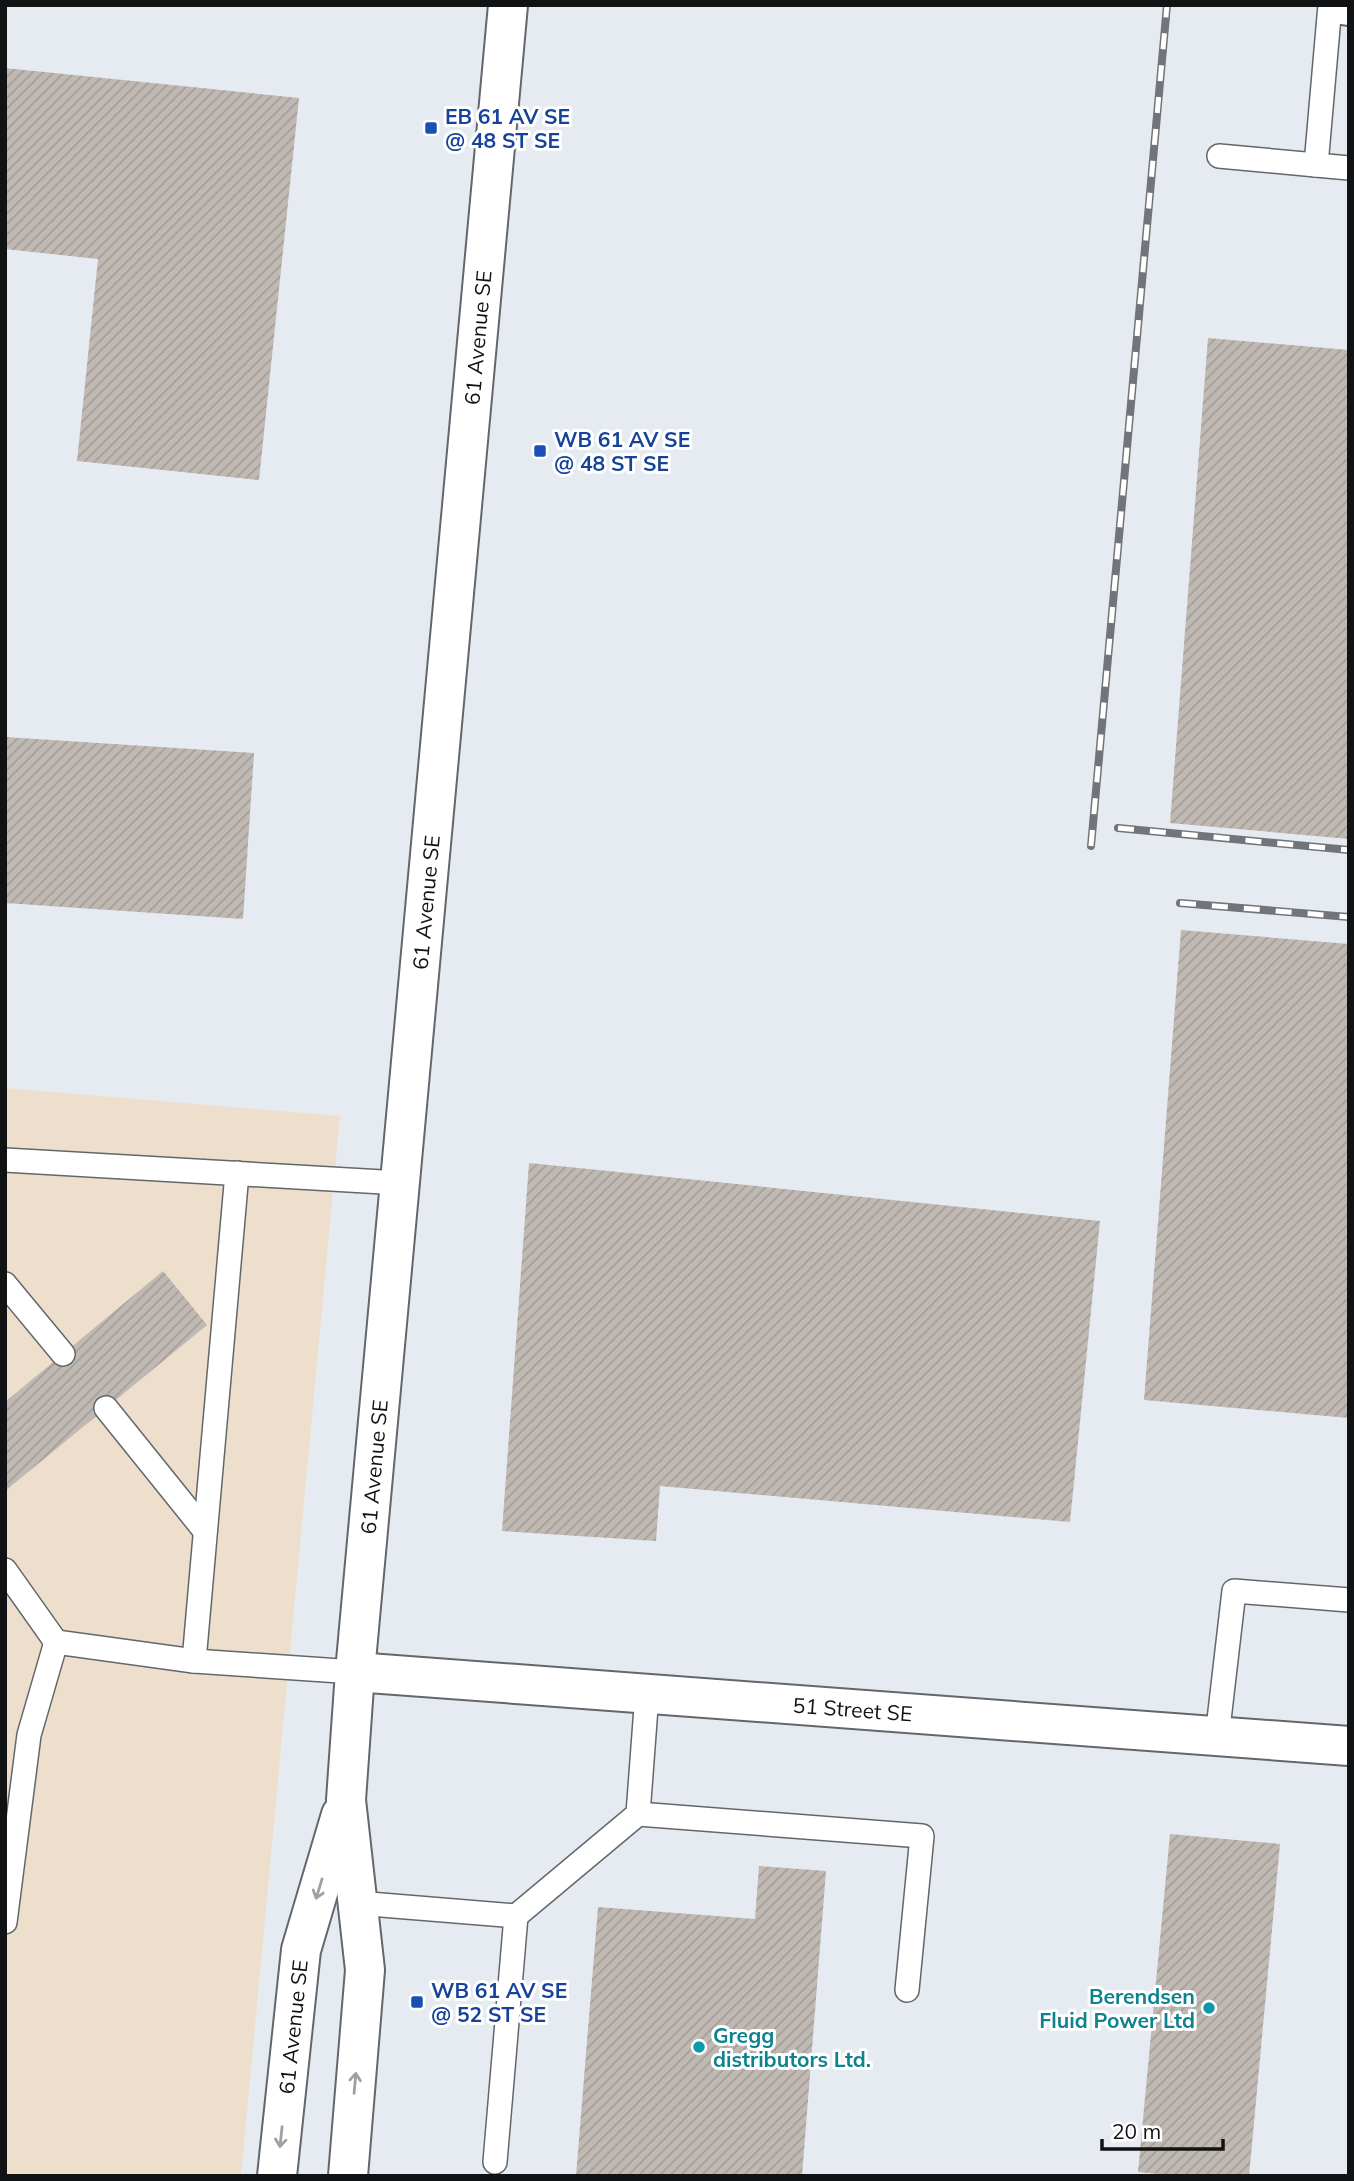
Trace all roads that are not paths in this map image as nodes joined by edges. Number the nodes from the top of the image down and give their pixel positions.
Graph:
1 (508, 5) edge
2 (1330, 5) edge
3 (1342, 5) edge
4 (1349, 6) edge
5 (1219, 156) dead end
6 (1316, 165) junction
7 (1349, 168) edge
8 (5, 1160) edge
9 (237, 1173) junction
10 (400, 1183) junction
11 (5, 1284) edge
12 (63, 1354) dead end
13 (106, 1408) dead end
14 (205, 1531) junction
15 (5, 1570) edge
16 (1349, 1600) edge
17 (56, 1642) junction
18 (194, 1661) junction
19 (355, 1672) junction
20 (647, 1694) junction
21 (1217, 1737) junction
22 (1349, 1746) edge
23 (14, 1791) edge
24 (346, 1800) junction
25 (638, 1814) junction
26 (357, 1903) junction
27 (516, 1916) junction
28 (5, 1922) edge
29 (907, 1990) dead end
30 (495, 2162) dead end
31 (277, 2176) edge
32 (348, 2176) edge

1 - 10 street, 61 Avenue SE
2 - 6 lane
3 - 4 street
5 - 6 lane
6 - 7 lane
8 - 9 lane
9 - 10 lane
9 - 14 lane
10 - 19 street, 61 Avenue SE
11 - 12 lane
13 - 14 lane
14 - 18 lane
15 - 17 lane
16 - 21 lane
17 - 18 lane
17 - 23 lane
18 - 19 lane
19 - 20 street, 51 Street SE
19 - 24 street, 61 Avenue SE
20 - 21 street, 51 Street SE
20 - 25 lane
21 - 22 street, 51 Street SE
23 - 28 lane
24 - 26 street, 61 Avenue SE
24 -> 31 street, 61 Avenue SE
25 - 27 lane
25 - 29 lane
26 - 27 lane
32 -> 26 street, 61 Avenue SE
27 - 30 lane

